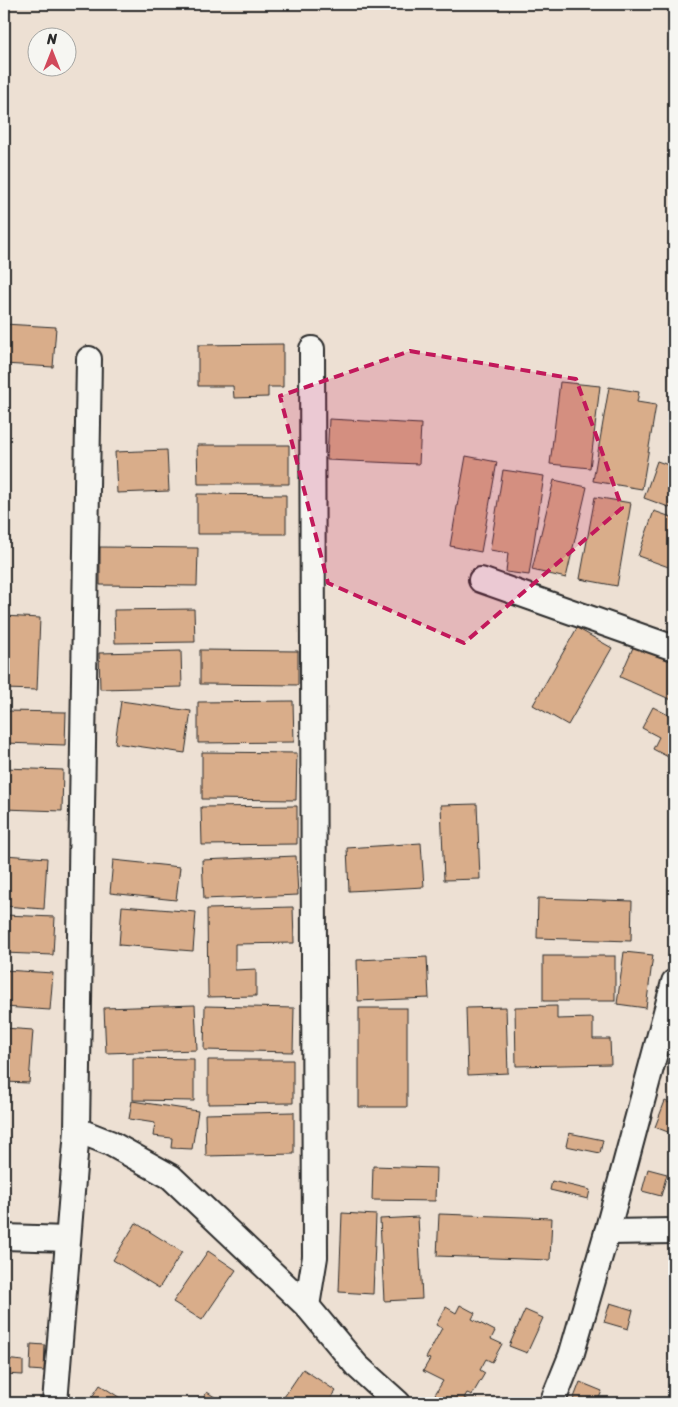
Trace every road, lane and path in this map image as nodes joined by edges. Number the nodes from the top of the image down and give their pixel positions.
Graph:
1 (312, 349) dead end
2 (89, 359) dead end
3 (481, 580) dead end
4 (674, 648) edge
5 (674, 982) edge
6 (77, 1130) junction
7 (674, 1231) edge
8 (607, 1232) junction
9 (4, 1237) edge
10 (68, 1239) junction
11 (307, 1306) junction
12 (55, 1403) edge
13 (398, 1403) edge
14 (552, 1403) edge

1 - 11 street
2 - 6 street
3 - 4 street
5 - 8 street
6 - 10 street
6 - 11 street
7 - 8 street
8 - 14 street
9 - 10 street
10 - 12 street
11 - 13 street

